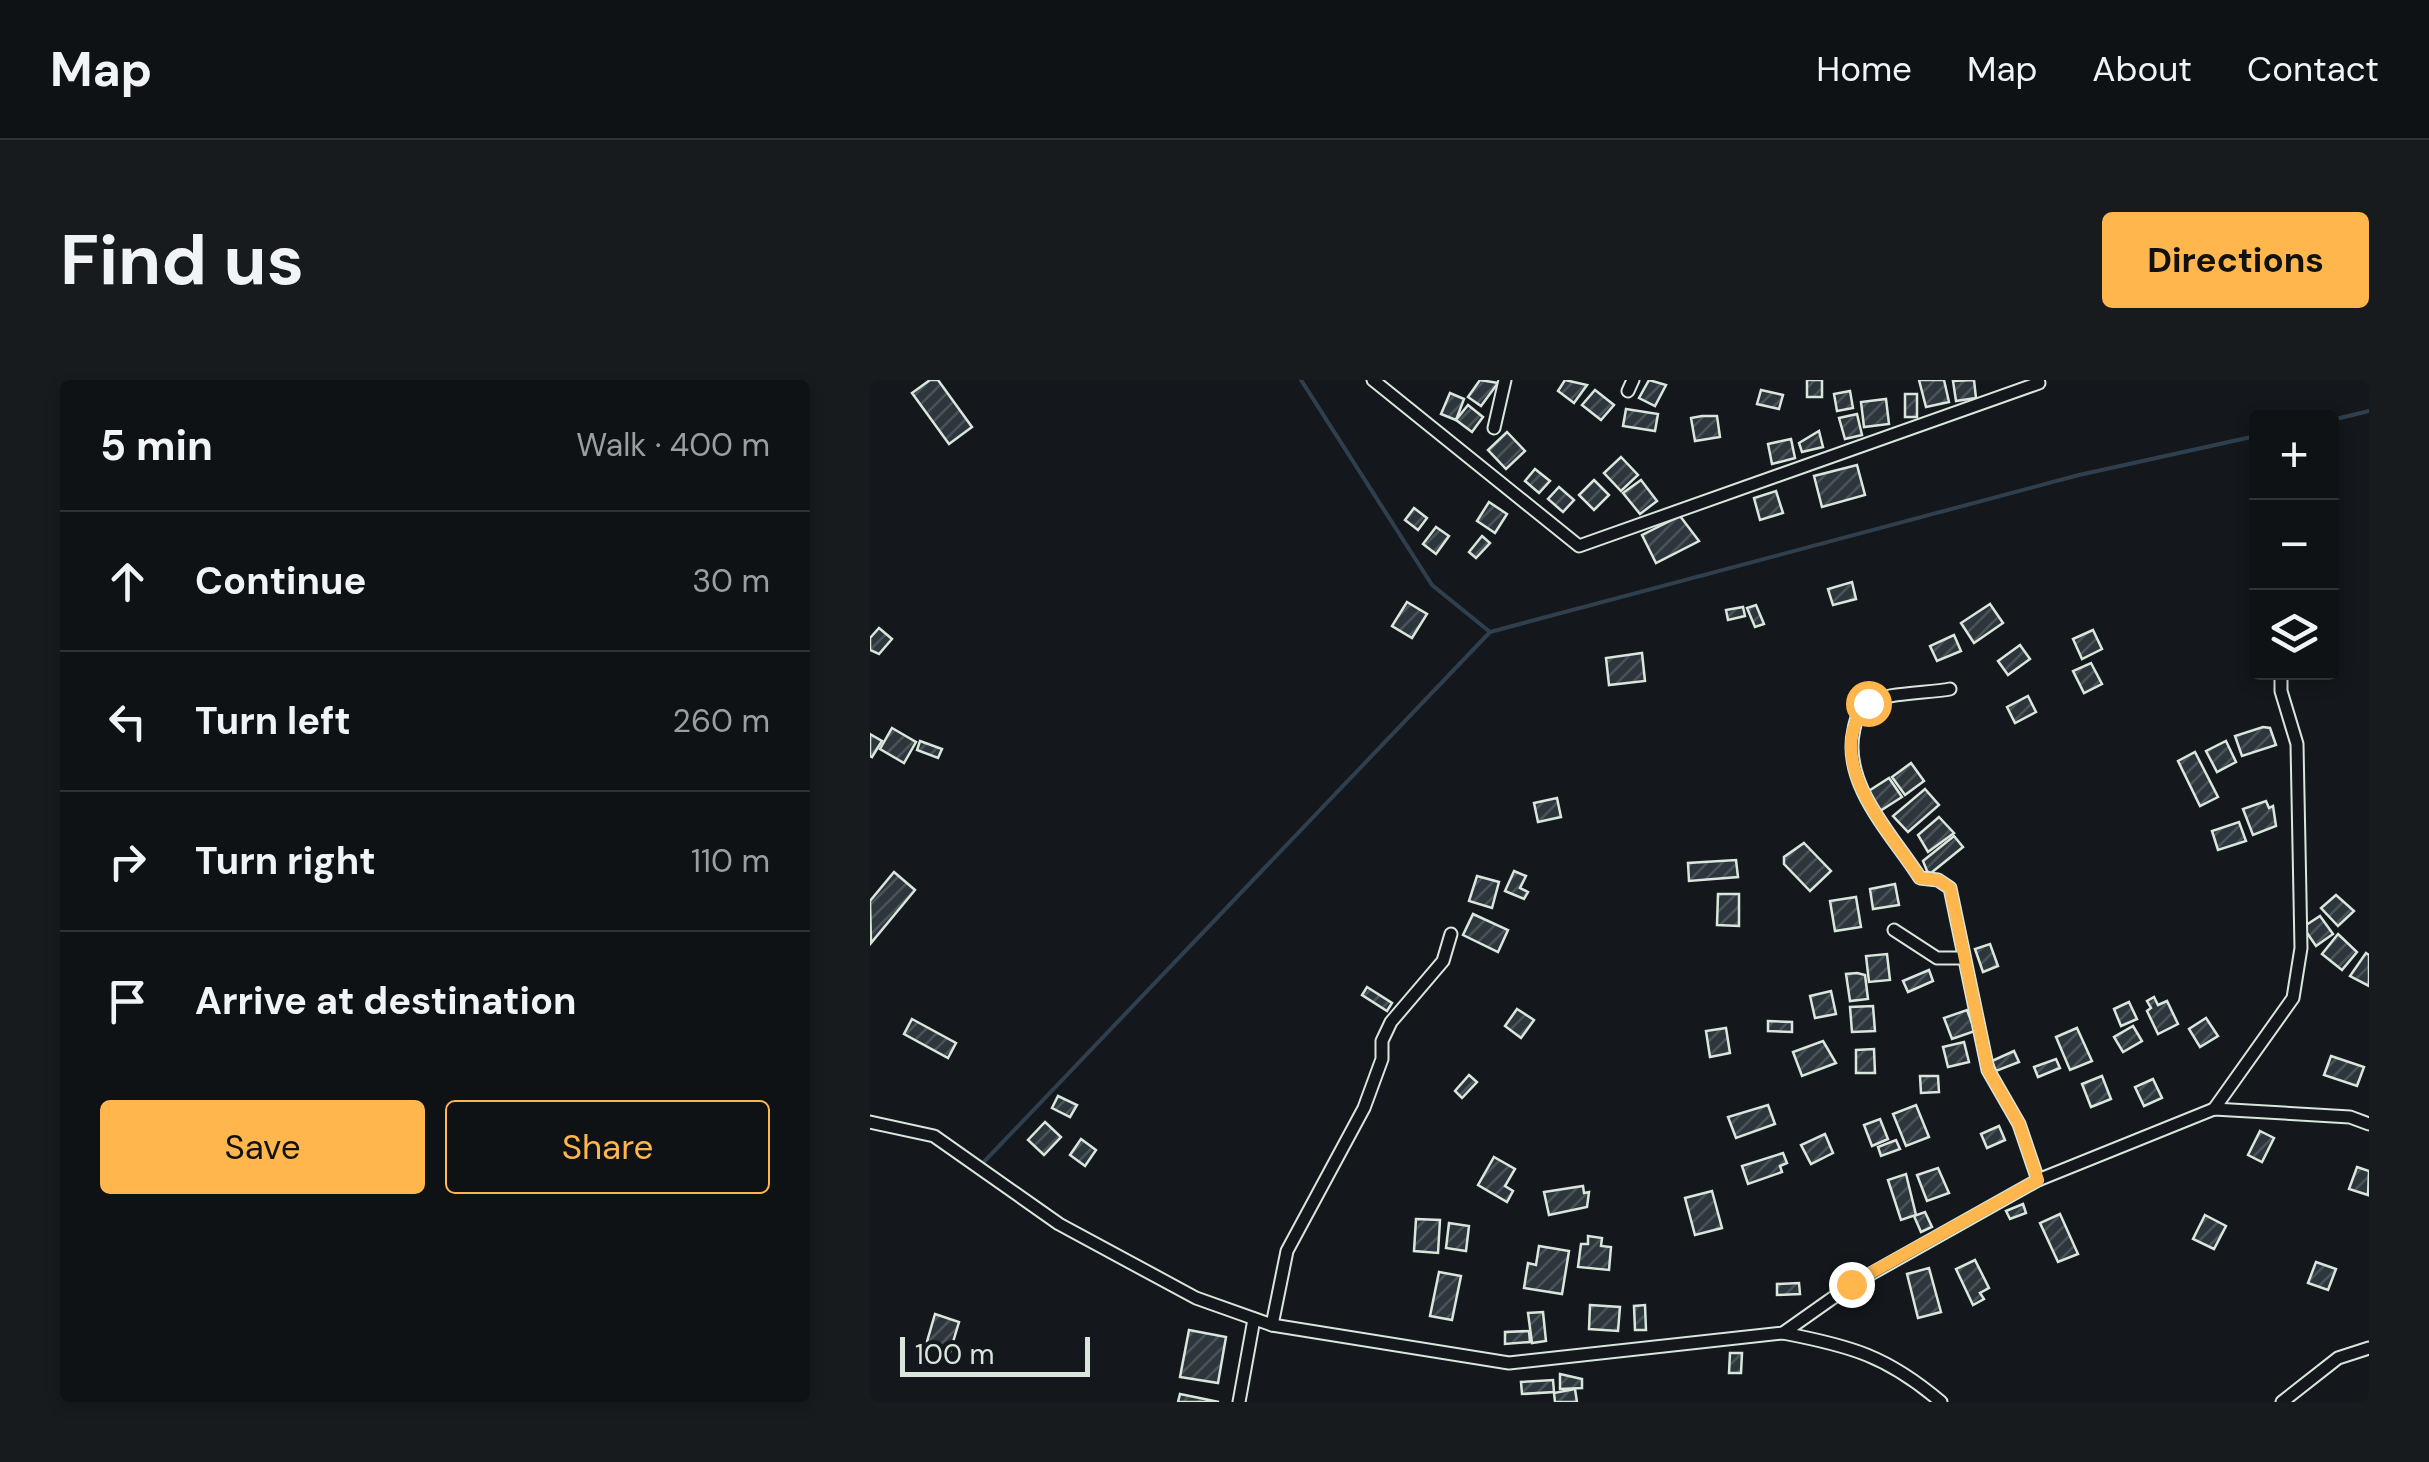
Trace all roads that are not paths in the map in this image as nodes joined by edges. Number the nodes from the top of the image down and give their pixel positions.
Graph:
1 (1373, 380) edge
2 (1505, 380) edge
3 (2038, 380) edge
4 (1494, 428) dead end
5 (2281, 680) edge
6 (1950, 689) dead end
7 (1894, 930) dead end
8 (1451, 934) dead end
9 (1964, 958) junction
10 (2214, 1109) junction
11 (870, 1122) edge
12 (2369, 1124) edge
13 (2038, 1180) junction
14 (1254, 1319) junction
15 (1272, 1326) junction
16 (1783, 1333) junction
17 (2369, 1348) edge
18 (1240, 1402) edge
19 (1942, 1402) edge
20 (2282, 1402) edge

1 - 3 street
2 - 4 street
5 - 10 street
6 - 9 street
7 - 9 street
8 - 15 street
9 - 13 street
10 - 12 street
10 - 13 street
11 - 14 street
13 - 16 street
14 - 15 street
14 - 18 street
15 - 16 street
16 - 19 street
17 - 20 street

